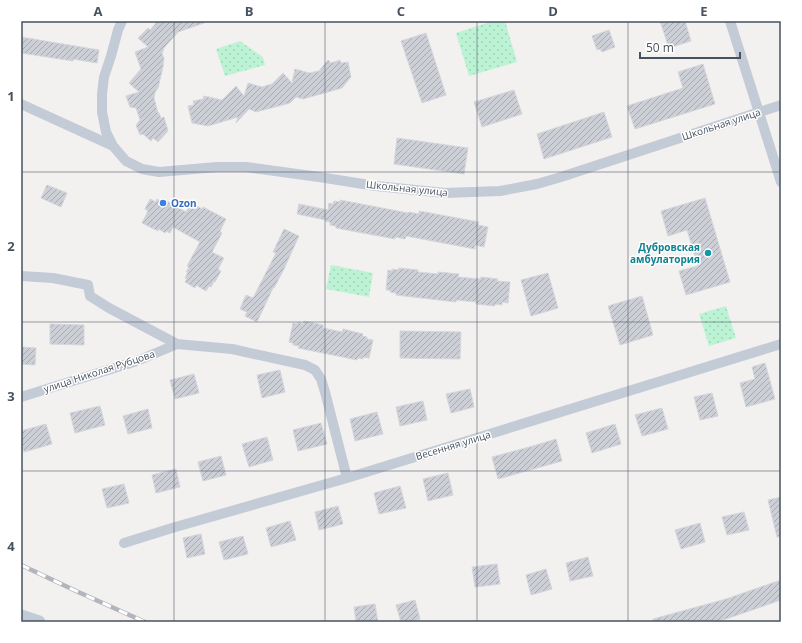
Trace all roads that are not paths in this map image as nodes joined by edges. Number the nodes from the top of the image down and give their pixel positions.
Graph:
1 (122, 21) edge
2 (730, 21) edge
3 (21, 104) edge
4 (781, 105) edge
5 (759, 112) junction
6 (113, 146) junction
7 (781, 182) edge
8 (21, 276) edge
9 (177, 344) junction
10 (781, 344) edge
11 (21, 398) edge
12 (347, 478) junction
13 (124, 543) dead end
14 (21, 616) edge
15 (36, 622) edge

1 - 6 street
2 - 5 street
3 - 6 street
4 - 5 street, Школьная улица
5 - 6 street, Школьная улица
5 - 7 street
8 - 9 street
9 - 11 street, улица Николая Рубцова
9 - 12 street
10 - 12 street, Весенняя улица
12 - 13 street, Весенняя улица
14 - 15 street

